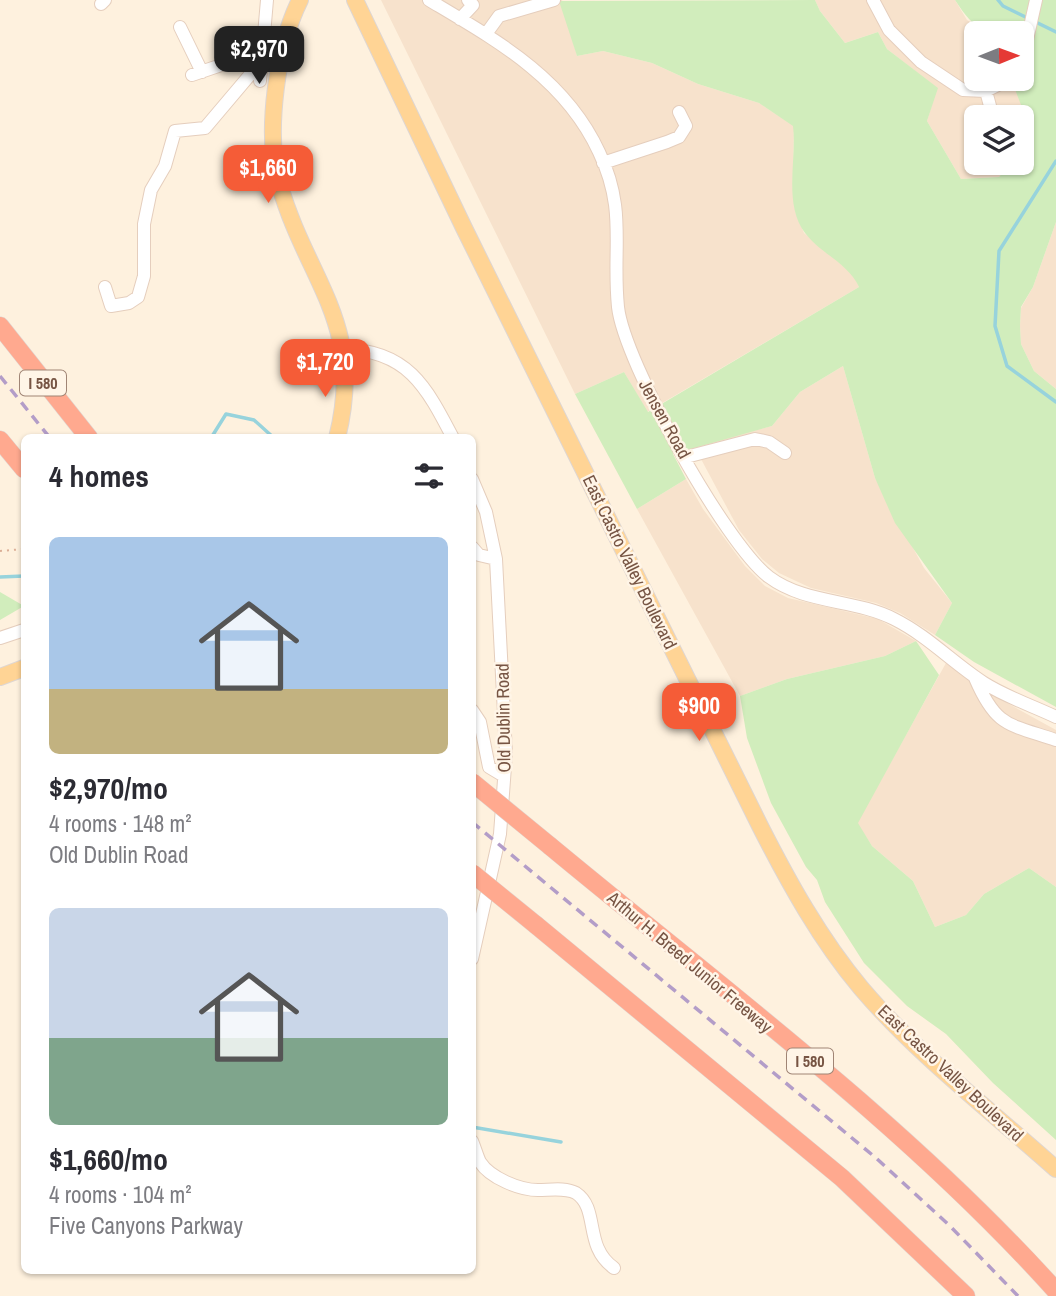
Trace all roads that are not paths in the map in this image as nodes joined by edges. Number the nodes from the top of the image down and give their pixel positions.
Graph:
1 (267, 0) edge
2 (300, 0) edge
3 (355, 0) edge
4 (429, 0) edge
5 (468, 0) edge
6 (554, 0) edge
7 (873, 0) edge
8 (1036, 0) edge
9 (460, 19) junction
10 (1032, 21) edge
11 (180, 27) dead end
12 (486, 34) junction
13 (261, 57) junction
14 (260, 80) dead end
15 (964, 90) edge
16 (986, 91) edge
17 (990, 105) edge
18 (678, 112) dead end
19 (603, 163) junction
20 (105, 287) dead end
21 (0, 326) edge
22 (344, 356) junction
23 (86, 434) edge
24 (338, 434) edge
25 (451, 434) edge
26 (0, 440) edge
27 (785, 453) dead end
28 (685, 457) junction
29 (21, 465) edge
30 (476, 488) edge
31 (476, 552) edge
32 (496, 559) junction
33 (21, 631) edge
34 (0, 638) edge
35 (21, 669) edge
36 (973, 674) junction
37 (0, 677) edge
38 (476, 716) edge
39 (1056, 717) edge
40 (1056, 740) edge
41 (504, 776) junction
42 (476, 785) edge
43 (476, 876) edge
44 (476, 941) edge
45 (477, 1163) edge
46 (1056, 1168) edge
47 (614, 1268) dead end
48 (1056, 1291) edge
49 (967, 1296) edge

1 - 13 street
2 - 22 main road
3 - 46 main road, East Castro Valley Boulevard
4 - 9 street, Jensen Road
5 - 9 street
6 - 12 street
7 - 15 street
8 - 10 street
9 - 12 street, Jensen Road
11 - 13 street
12 - 19 street, Jensen Road
13 - 14 street
13 - 20 street
16 - 17 street
18 - 19 street
19 - 28 street, Jensen Road
21 - 23 highway, I 580
22 - 24 main road
22 - 25 street
26 - 29 highway
27 - 28 street
28 - 36 street, Jensen Road
30 - 32 street, Old Dublin Road
31 - 32 street
32 - 41 street, Old Dublin Road
33 - 34 street
35 - 37 main road
36 - 39 street, Jensen Road
36 - 40 street
38 - 41 street
41 - 44 street, Old Dublin Road
42 - 48 highway, Arthur H. Breed Junior Freeway / I 580, bridge
43 - 49 highway, bridge
45 - 47 street

